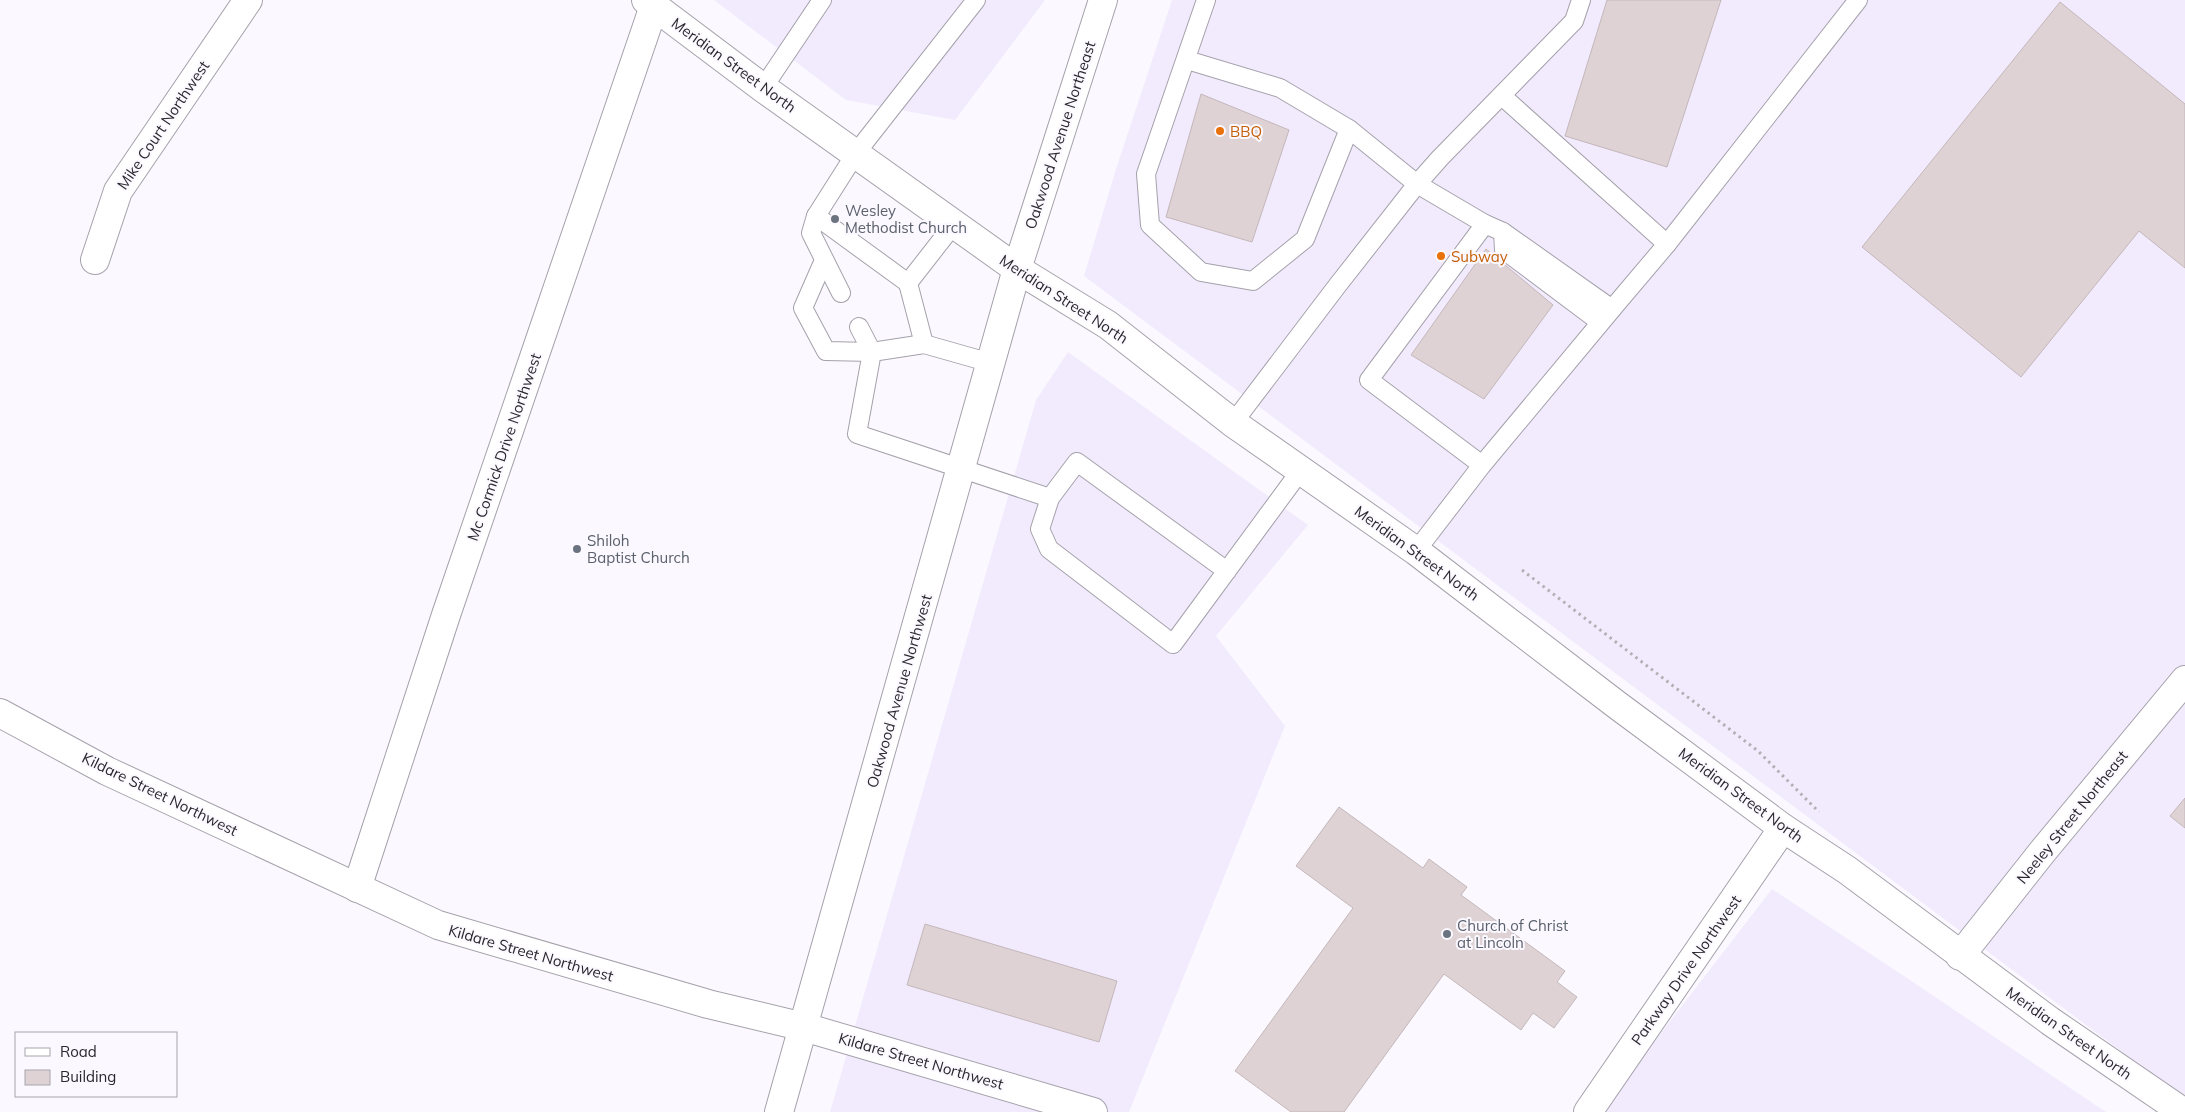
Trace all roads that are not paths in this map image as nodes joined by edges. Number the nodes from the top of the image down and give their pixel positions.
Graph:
1 (248, 0) edge
2 (822, 0) edge
3 (976, 0) edge
4 (1103, 0) edge
5 (1206, 0) edge
6 (1581, 0) edge
7 (1858, 0) edge
8 (650, 3) edge
9 (1187, 60) junction
10 (763, 88) junction
11 (1502, 96) junction
12 (1348, 129) junction
13 (856, 153) junction
14 (1417, 184) junction
15 (816, 216) junction
16 (954, 224) junction
17 (1485, 224) junction
18 (1503, 232) junction
19 (1667, 244) junction
20 (95, 260) dead end
21 (824, 260) junction
22 (1017, 270) junction
23 (908, 284) junction
24 (842, 293) dead end
25 (1612, 309) junction
26 (1600, 322) junction
27 (859, 327) dead end
28 (924, 344) junction
29 (872, 352) junction
30 (991, 363) junction
31 (1233, 422) junction
32 (1482, 465) junction
33 (962, 467) junction
34 (1301, 470) junction
35 (1050, 498) junction
36 (1416, 551) junction
37 (1227, 571) junction
38 (2185, 680) edge
39 (0, 712) edge
40 (1784, 828) junction
41 (357, 888) junction
42 (1960, 956) junction
43 (804, 1027) junction
44 (779, 1112) edge
45 (1093, 1112) edge
46 (1588, 1112) edge
47 (2183, 1112) edge

1 - 20 street, Mike Court Northwest
2 - 10 lane
3 - 13 lane
4 - 22 street, Oakwood Avenue Northeast
5 - 9 lane
6 - 11 lane
7 - 19 lane
8 - 10 street, Meridian Street North
8 - 41 street, Mc Cormick Drive Northwest
9 - 12 lane
9 - 12 lane
10 - 13 street, Meridian Street North
11 - 14 lane
11 - 19 lane
12 - 14 lane
13 - 15 lane
13 - 16 street, Meridian Street North
14 - 17 lane
14 - 31 lane
15 - 21 lane
15 - 23 lane
16 - 22 street, Meridian Street North
16 - 23 lane
17 - 18 lane
17 - 32 lane
18 - 25 lane
18 - 26 lane
19 - 25 lane
21 - 24 lane
21 - 29 lane
22 - 30 street, Oakwood Avenue Northwest
22 - 31 street, Meridian Street North
23 - 28 lane
25 - 26 lane
26 - 32 lane
27 - 29 lane
28 - 29 lane
28 - 30 lane
29 - 33 lane
30 - 33 street, Oakwood Avenue Northwest
31 - 34 street, Meridian Street North
32 - 36 lane
33 - 35 lane
33 - 43 street, Oakwood Avenue Northwest
34 - 36 street, Meridian Street North
34 - 37 lane
35 - 37 lane
35 - 37 lane
36 - 40 street, Meridian Street North
38 - 42 street, Neeley Street Northeast
39 - 41 street, Kildare Street Northwest
40 - 42 street, Meridian Street North
40 - 46 street, Parkway Drive Northwest
41 - 43 street, Kildare Street Northwest
42 - 47 street, Meridian Street North
43 - 44 street, Oakwood Avenue Northwest
43 - 45 street, Kildare Street Northwest

